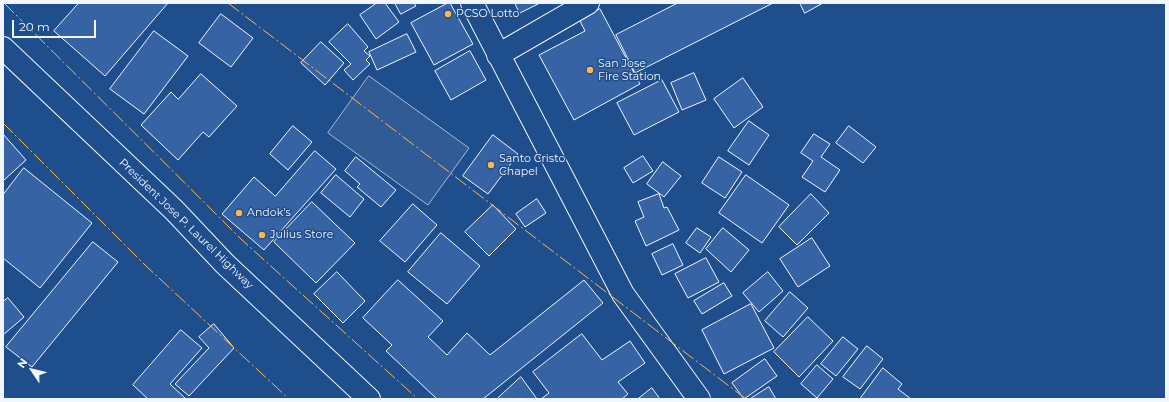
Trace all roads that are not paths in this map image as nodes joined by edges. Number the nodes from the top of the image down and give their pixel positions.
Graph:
1 (472, 3) edge
2 (588, 3) edge
3 (3, 48) edge
4 (498, 55) junction
5 (369, 399) edge
6 (699, 399) edge

1 - 4 main road
2 - 4 main road
3 - 5 main road, President Jose P. Laurel Highway
4 - 6 main road

